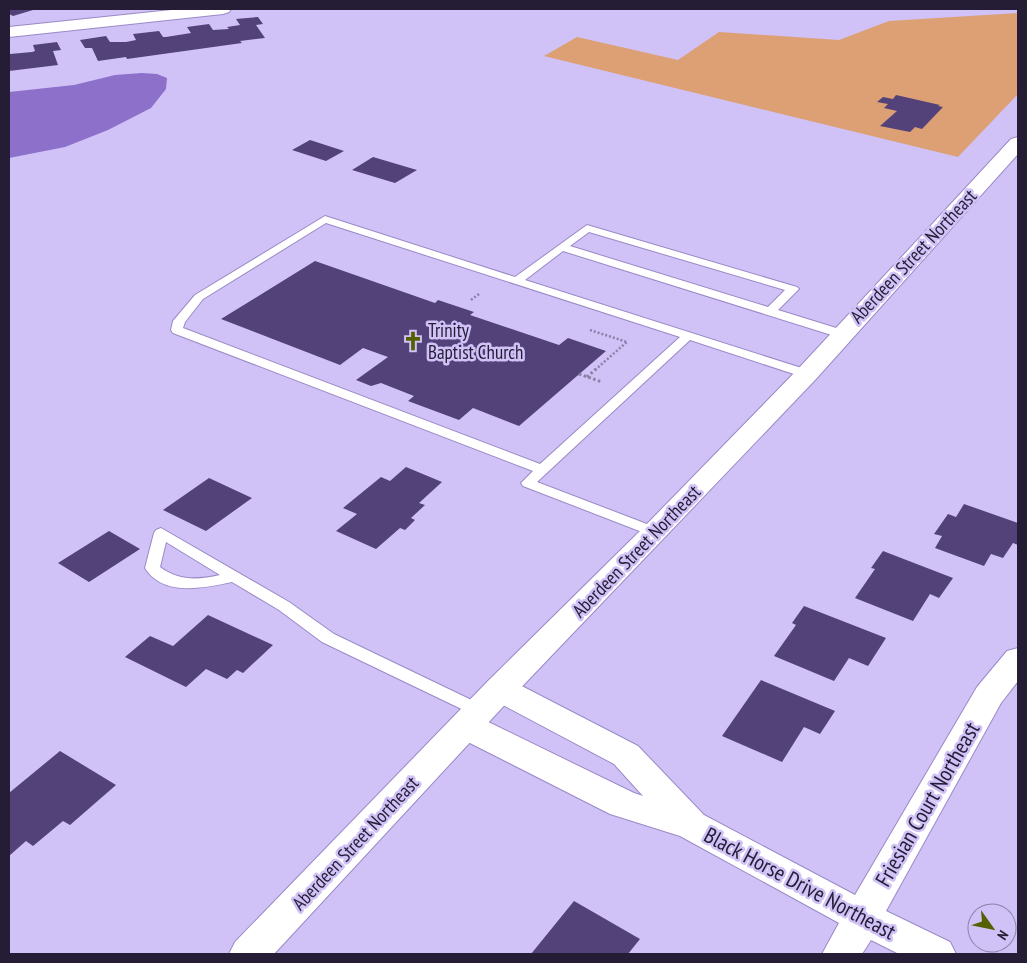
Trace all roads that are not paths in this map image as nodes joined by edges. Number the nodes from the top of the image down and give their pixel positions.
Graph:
1 (223, 9) edge
2 (88, 16) edge
3 (9, 32) edge
4 (1018, 143) edge
5 (562, 247) junction
6 (518, 280) junction
7 (771, 311) junction
8 (842, 334) junction
9 (688, 336) junction
10 (807, 374) junction
11 (542, 470) junction
12 (655, 532) junction
13 (235, 576) junction
14 (1018, 659) edge
15 (482, 709) junction
16 (692, 825) junction
17 (862, 917) junction
18 (249, 954) edge
19 (842, 954) edge
20 (936, 954) edge

1 - 2 street
2 - 3 street
4 - 8 street, Aberdeen Street Northeast
5 - 6 lane
5 - 7 lane
5 - 7 lane
6 - 9 lane
6 - 11 lane
7 - 8 lane
8 - 10 street, Aberdeen Street Northeast
9 - 10 lane
9 - 11 lane
10 - 12 street, Aberdeen Street Northeast
11 - 12 lane
12 - 15 street, Aberdeen Street Northeast
13 - 13 lane
13 - 15 lane
14 - 17 street, Friesian Court Northeast
15 - 16 street, Black Horse Drive Northeast
15 - 16 street, Black Horse Drive Northeast
15 - 18 street, Aberdeen Street Northeast
16 - 17 street, Black Horse Drive Northeast
17 - 19 street, Friesian Court Northeast
17 - 20 street, Black Horse Drive Northeast

